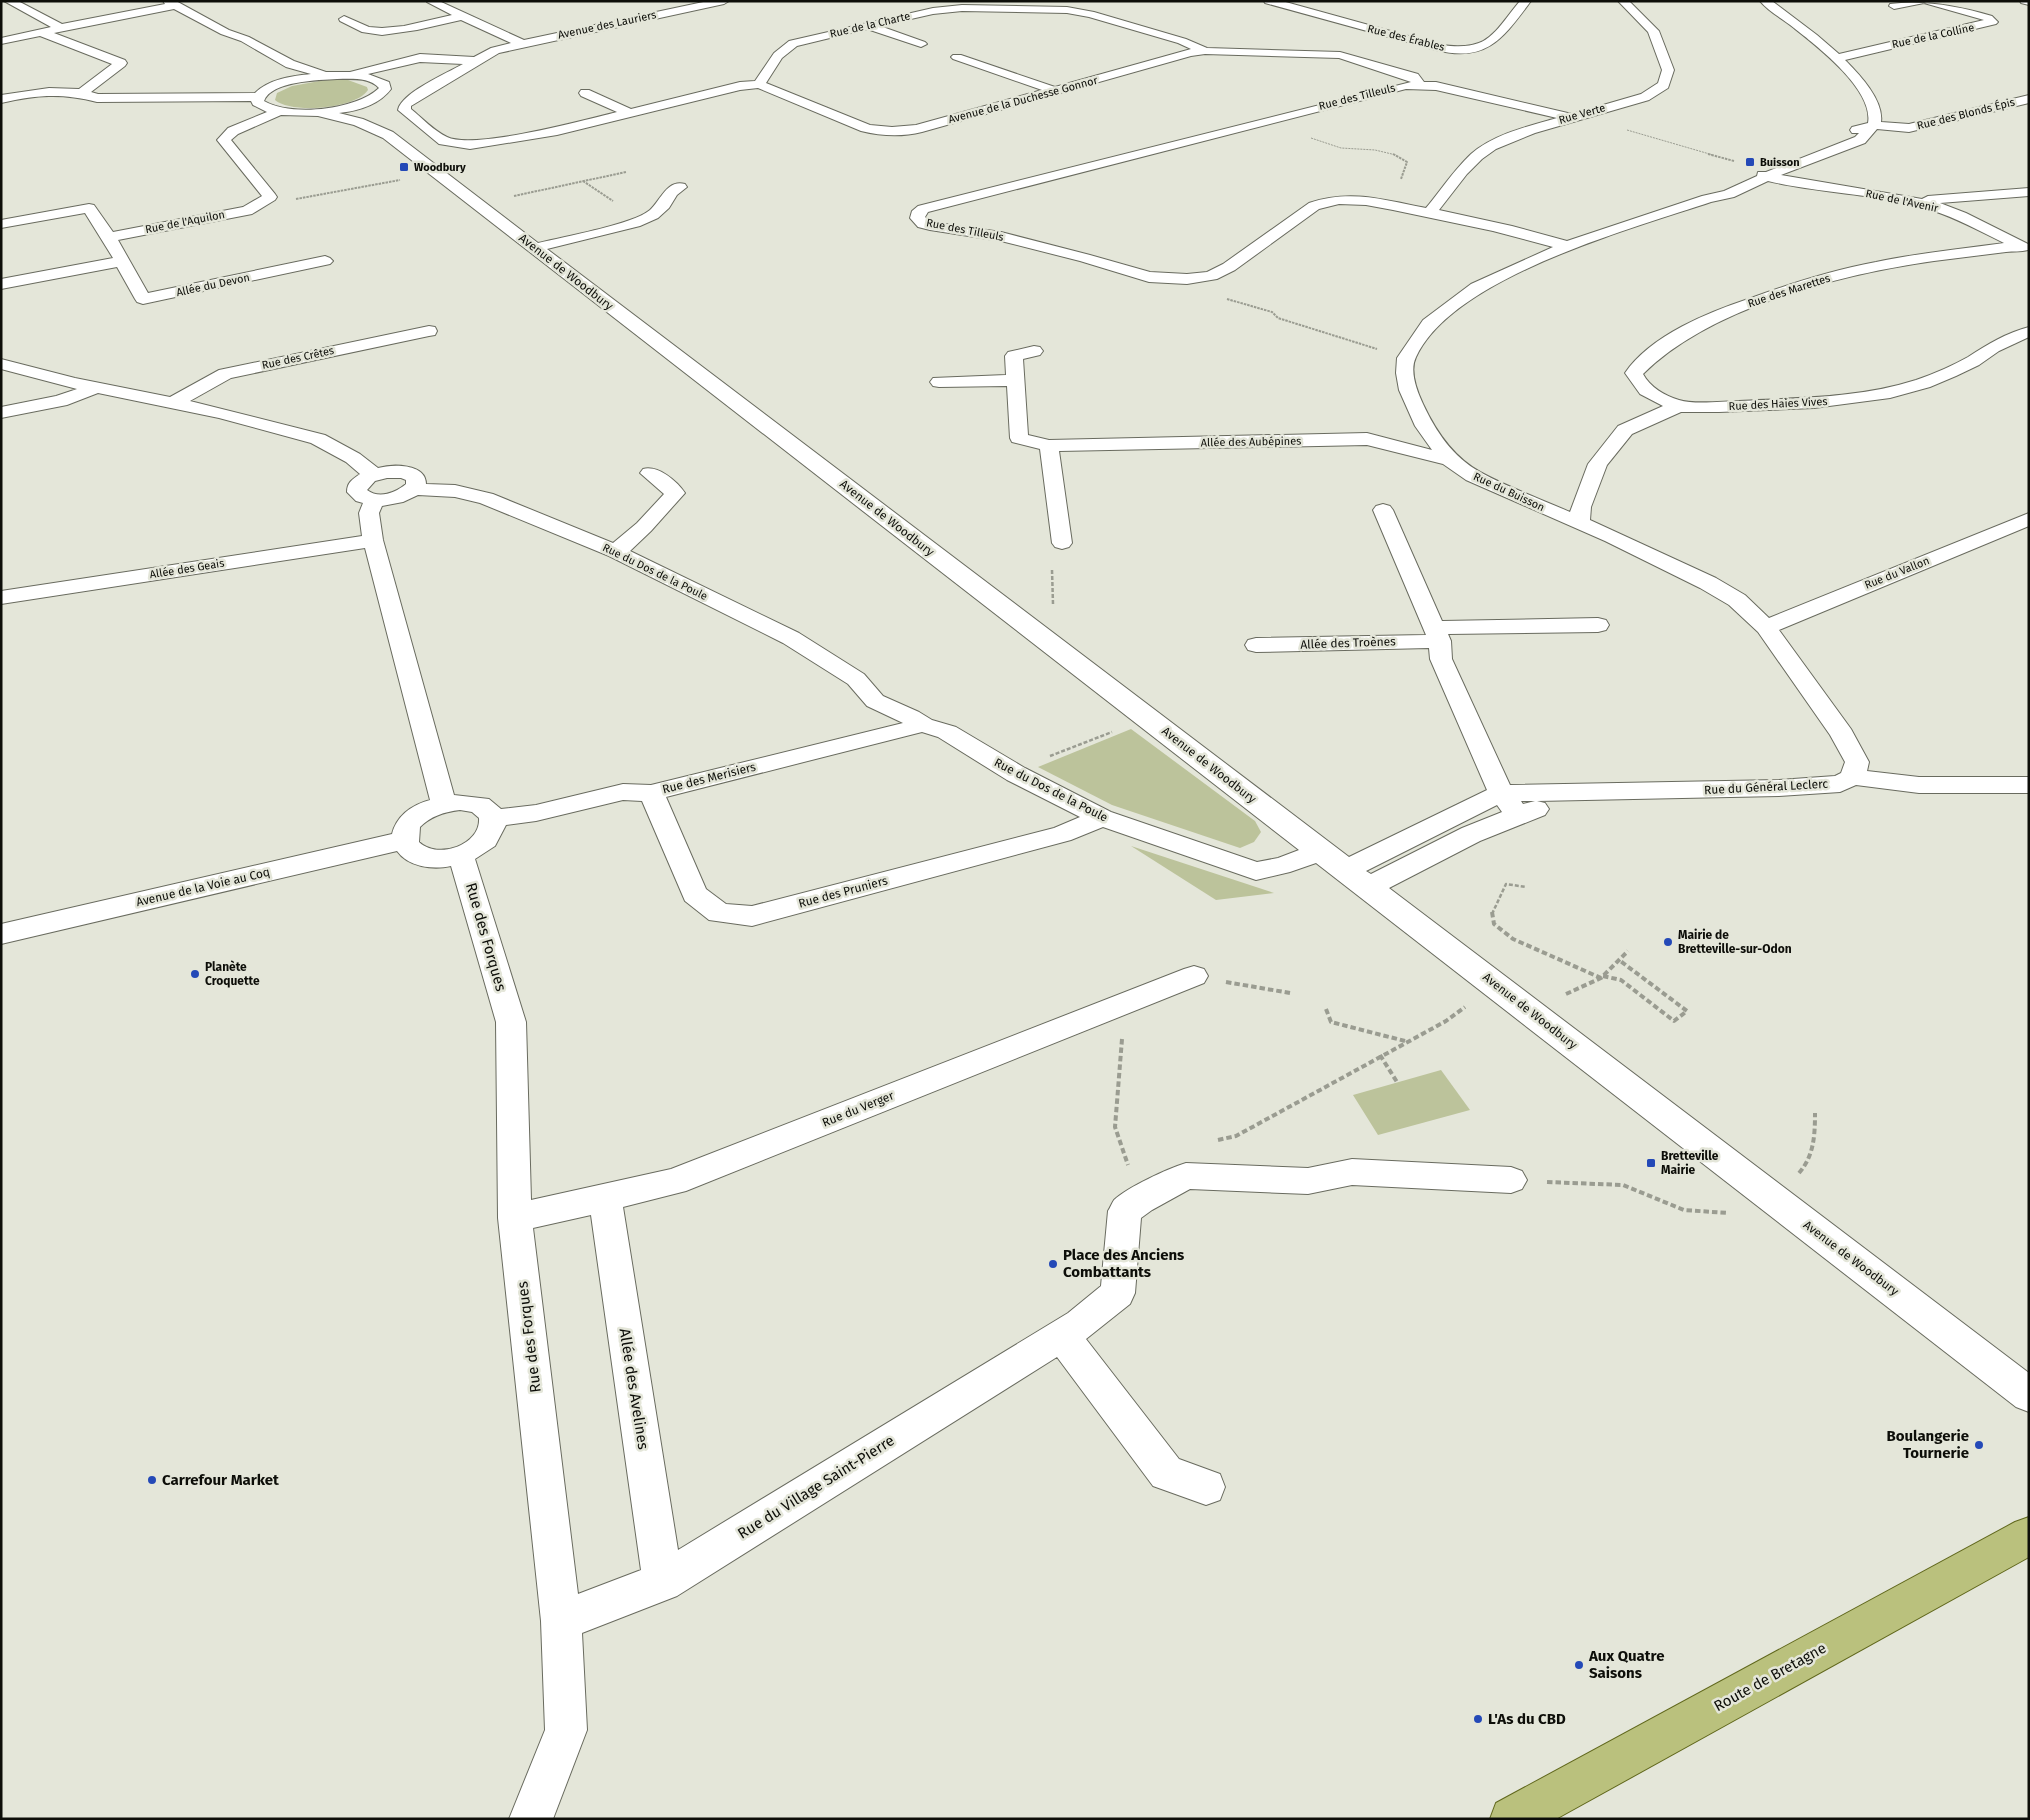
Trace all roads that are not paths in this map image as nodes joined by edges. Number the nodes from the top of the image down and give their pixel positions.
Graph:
1 (8, 1) edge
2 (434, 1) edge
3 (724, 1) edge
4 (1269, 1) edge
5 (1526, 1) edge
6 (1623, 1) edge
7 (1765, 1) edge
8 (1920, 1) edge
9 (1928, 1) edge
10 (2025, 1) edge
11 (2029, 2) edge
12 (175, 3) edge
13 (1894, 6) dead end
14 (462, 16) junction
15 (344, 19) dead end
16 (868, 26) junction
17 (61, 28) junction
18 (225, 32) junction
19 (42, 33) junction
20 (1, 41) edge
21 (520, 43) junction
22 (921, 44) dead end
23 (1205, 51) junction
24 (957, 57) dead end
25 (1836, 58) junction
26 (477, 60) junction
27 (391, 65) junction
28 (343, 75) junction
29 (374, 79) junction
30 (759, 84) junction
31 (1419, 84) junction
32 (270, 87) junction
33 (1056, 91) junction
34 (83, 92) junction
35 (585, 92) dead end
36 (257, 97) junction
37 (378, 97) junction
38 (1, 99) edge
39 (2029, 99) edge
40 (280, 112) junction
41 (317, 112) junction
42 (301, 113) junction
43 (629, 113) junction
44 (1572, 117) junction
45 (379, 124) junction
46 (1874, 125) junction
47 (1750, 171) junction
48 (1767, 176) junction
49 (680, 187) dead end
50 (2029, 192) edge
51 (1707, 199) junction
52 (1923, 203) junction
53 (1430, 213) junction
54 (1, 224) edge
55 (109, 237) junction
56 (1567, 246) junction
57 (535, 248) junction
58 (2024, 248) edge
59 (122, 261) junction
60 (325, 261) dead end
61 (1, 284) edge
62 (429, 331) dead end
63 (2029, 332) edge
64 (1034, 351) dead end
65 (1, 364) edge
66 (1015, 380) junction
67 (938, 382) dead end
68 (96, 388) junction
69 (173, 403) junction
70 (1678, 406) junction
71 (1, 413) edge
72 (1049, 446) junction
73 (1450, 460) junction
74 (650, 473) dead end
75 (374, 475) junction
76 (414, 488) junction
77 (374, 500) junction
78 (1383, 510) dead end
79 (2029, 519) edge
80 (1579, 524) junction
81 (373, 540) junction
82 (1062, 543) road end
83 (616, 552) junction
84 (1, 598) edge
85 (1598, 625) dead end
86 (1766, 627) junction
87 (1437, 634) junction
88 (1256, 646) dead end
89 (874, 701) junction
90 (923, 726) junction
91 (858, 742) junction
92 (1852, 777) junction
93 (2029, 785) edge
94 (651, 792) junction
95 (1501, 793) junction
96 (1590, 793) junction
97 (444, 804) junction
98 (1518, 815) junction
99 (493, 818) junction
100 (1102, 818) junction
101 (405, 840) junction
102 (1320, 851) junction
103 (461, 855) junction
104 (1356, 878) junction
105 (1, 934) edge
106 (1194, 976) road end
107 (1511, 1180) road end
108 (606, 1197) junction
109 (515, 1218) junction
110 (1061, 1335) junction
111 (2029, 1395) edge
112 (1206, 1487) dead end
113 (2029, 1536) edge
114 (664, 1582) junction
115 (560, 1621) junction
116 (531, 1819) edge
117 (1512, 1819) edge

1 - 17 street
2 - 14 street
3 - 21 street, Avenue des Lauriers
4 - 5 street, Rue des Érables
6 - 44 street, Rue Verte
7 - 25 street
8 - 13 street
9 - 25 street, Rue de la Colline
10 - 11 street
12 - 17 street
12 - 18 street
14 - 15 street
14 - 21 street
16 - 22 street
16 - 23 street, Rue de la Charte
16 - 30 street, Rue de la Charte
17 - 19 street
18 - 28 street
18 - 32 street
19 - 20 street
19 - 34 street
21 - 26 street, Avenue des Lauriers
23 - 31 street, Avenue de la Duchesse Gonnor
23 - 33 street, Avenue de la Duchesse Gonnor
24 - 33 street
25 - 46 street
26 - 27 street, Avenue des Lauriers
26 - 43 street, Avenue des Lauriers
27 - 28 street, Avenue des Lauriers
27 - 29 street, Avenue des Lauriers
28 - 29 street
28 - 32 street
29 - 37 street
30 - 33 street, Avenue de la Duchesse Gonnor
30 - 43 street
31 - 44 street, Rue des Tilleuls
31 - 53 street, Rue des Tilleuls
32 - 36 street
34 - 36 street
34 - 38 street
35 - 43 street
36 - 40 street, Avenue de Woodbury
37 - 41 street, Avenue de Woodbury
37 - 45 street
39 - 46 street, Rue des Blonds Épis
40 - 42 street, Avenue de Woodbury
40 - 55 street, Rue de l'Aquilon
41 - 42 street, Avenue de Woodbury
41 - 45 street, Avenue de Woodbury
42 - 45 street
44 - 53 street, Rue Verte
45 - 57 street, Avenue de Woodbury
46 - 47 street
46 - 48 street
47 - 48 street, Rue de l'Avenir
47 - 51 street
48 - 51 street
48 - 52 street, Rue de l'Avenir
49 - 57 street
50 - 52 street
51 - 56 street
52 - 58 street, Rue de l'Avenir
53 - 56 street, Rue des Tilleuls
54 - 55 street
55 - 59 street
56 - 73 street, Rue du Buisson
57 - 102 street, Avenue de Woodbury
58 - 70 street, Rue des Marettes
59 - 60 street, Allée du Devon
59 - 61 street
62 - 69 street, Rue des Crêtes
63 - 70 street, Rue des Haies Vives
64 - 66 street, Allée des Aubépines
65 - 68 street
66 - 67 street
66 - 72 street, Allée des Aubépines
68 - 69 street
68 - 71 street
69 - 75 street
70 - 80 street, Rue des Haies Vives
72 - 73 street, Allée des Aubépines
72 - 82 street
73 - 80 street, Rue du Buisson
74 - 83 street
75 - 76 street
75 - 77 street
76 - 77 street
76 - 83 street, Rue du Dos de la Poule
77 - 81 street
78 - 87 street
79 - 86 street, Rue du Vallon
80 - 86 street, Rue du Buisson
81 - 84 street, Allée des Geais
81 - 97 street
83 - 89 street, Rue du Dos de la Poule
85 - 87 street, Allée des Troènes
86 - 92 street, Rue du Buisson
87 - 88 street, Allée des Troènes
87 - 95 street
89 - 90 street, Rue du Dos de la Poule
89 - 91 street
90 - 91 street, Rue des Merisiers
90 - 100 street, Rue du Dos de la Poule
91 - 94 street, Rue des Merisiers
92 - 93 street, Rue du Général Leclerc
92 - 96 street, Rue du Général Leclerc
94 - 99 street, Rue des Merisiers
94 - 100 street, Rue des Pruniers
95 - 96 street, Rue du Général Leclerc
95 - 98 street
95 - 104 street, Rue du Général Leclerc
96 - 98 street, Rue du Général Leclerc
97 - 99 street
97 - 101 street
98 - 104 street, Rue du Général Leclerc
99 - 103 street
100 - 102 street, Rue du Dos de la Poule
101 - 103 street
101 - 105 street, Avenue de la Voie au Coq
102 - 104 street, Avenue de Woodbury
103 - 109 street, Rue des Forques
104 - 111 street, Avenue de Woodbury
106 - 108 street, Rue du Verger
107 - 110 street, Rue du Village Saint-Pierre
108 - 109 street, Rue du Verger
108 - 114 street, Allée des Avelines
109 - 115 street, Rue des Forques
110 - 112 street
110 - 114 street, Rue du Village Saint-Pierre
113 - 117 main road, Route de Bretagne
114 - 115 street, Rue du Village Saint-Pierre
115 - 116 street, Rue des Forques

